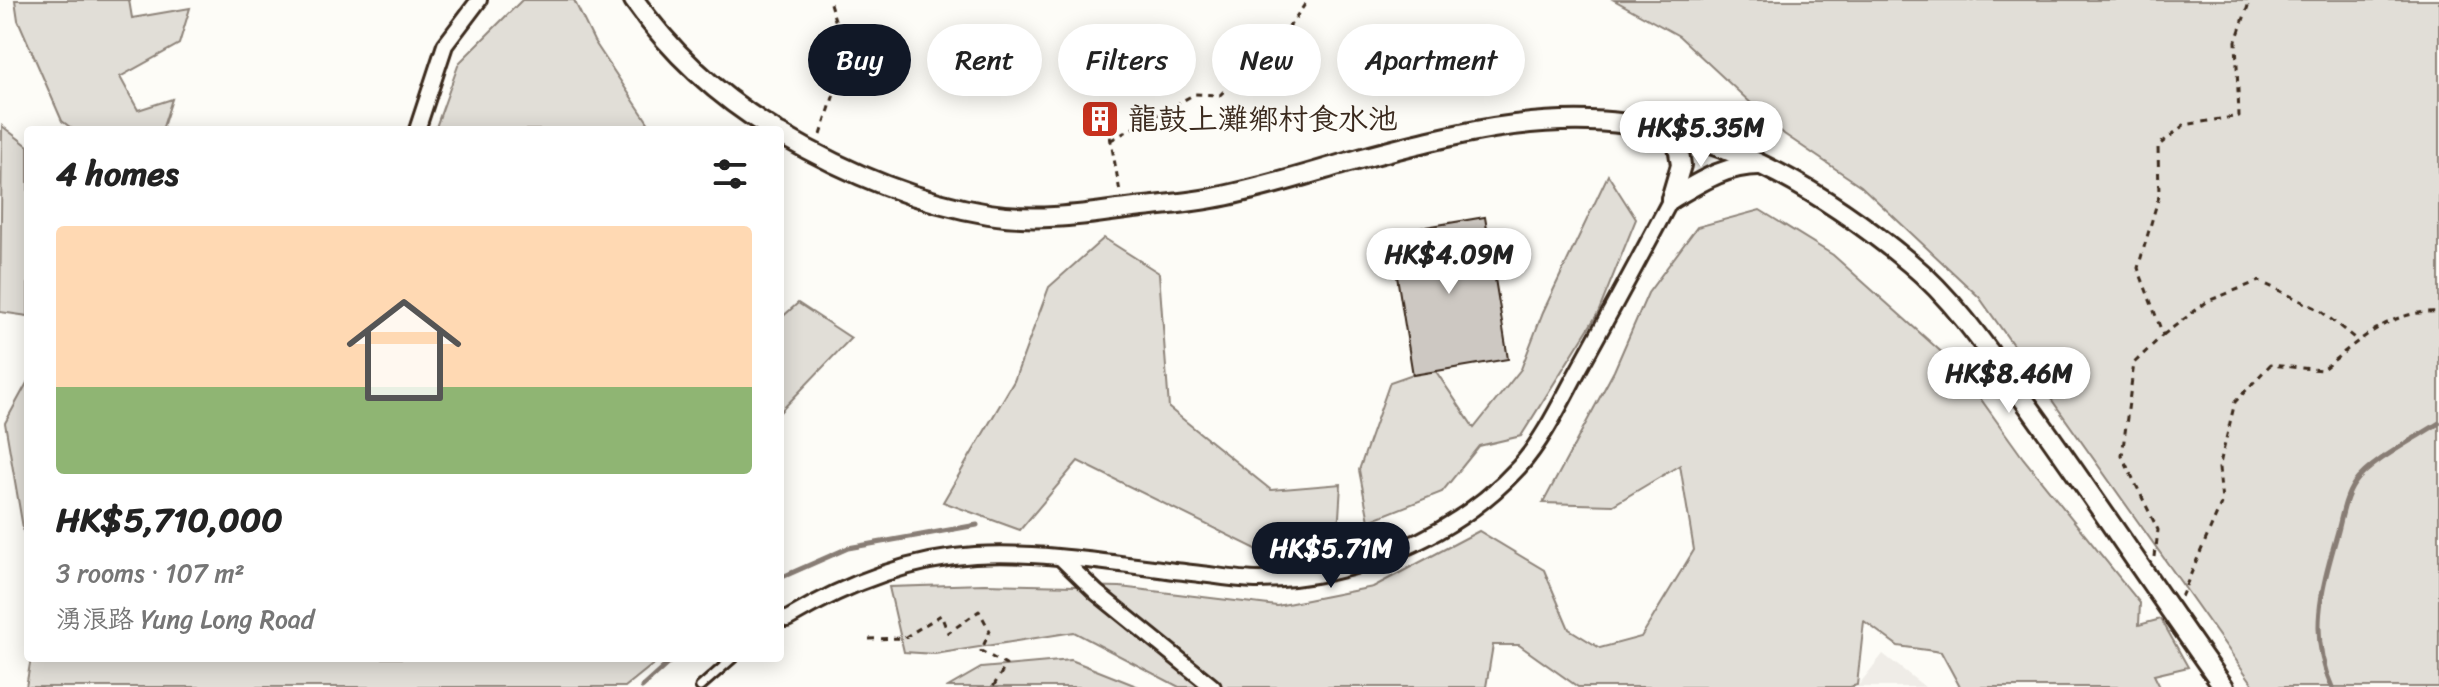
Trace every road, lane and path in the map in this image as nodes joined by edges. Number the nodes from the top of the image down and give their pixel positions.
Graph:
1 (479, 0) edge
2 (634, 0) edge
3 (829, 0) edge
4 (1308, 0) edge
5 (2250, 0) edge
6 (1108, 125) dead end
7 (418, 126) edge
8 (767, 126) edge
9 (1676, 133) junction
10 (784, 136) edge
11 (1111, 140) junction
12 (815, 154) junction
13 (1766, 165) junction
14 (1671, 199) junction
15 (1122, 204) dead end
16 (2439, 312) edge
17 (2163, 335) junction
18 (2358, 341) junction
19 (1061, 558) junction
20 (2151, 585) junction
21 (2173, 615) junction
22 (784, 621) edge
23 (869, 639) dead end
24 (728, 662) edge
25 (700, 687) edge
26 (993, 687) edge
27 (1213, 687) edge
28 (2224, 687) edge

1 - 7 street
2 - 8 street
3 - 12 path
4 - 11 path
5 - 17 path
6 - 11 path
9 - 12 street
9 - 13 street
9 - 14 street
10 - 12 street
11 - 15 path
13 - 14 street
13 - 20 street
14 - 19 street
16 - 18 path
17 - 18 path
17 - 20 path
18 - 21 path
19 - 22 street
19 - 27 street
20 - 21 street
21 - 28 street
23 - 26 path
24 - 25 lane

